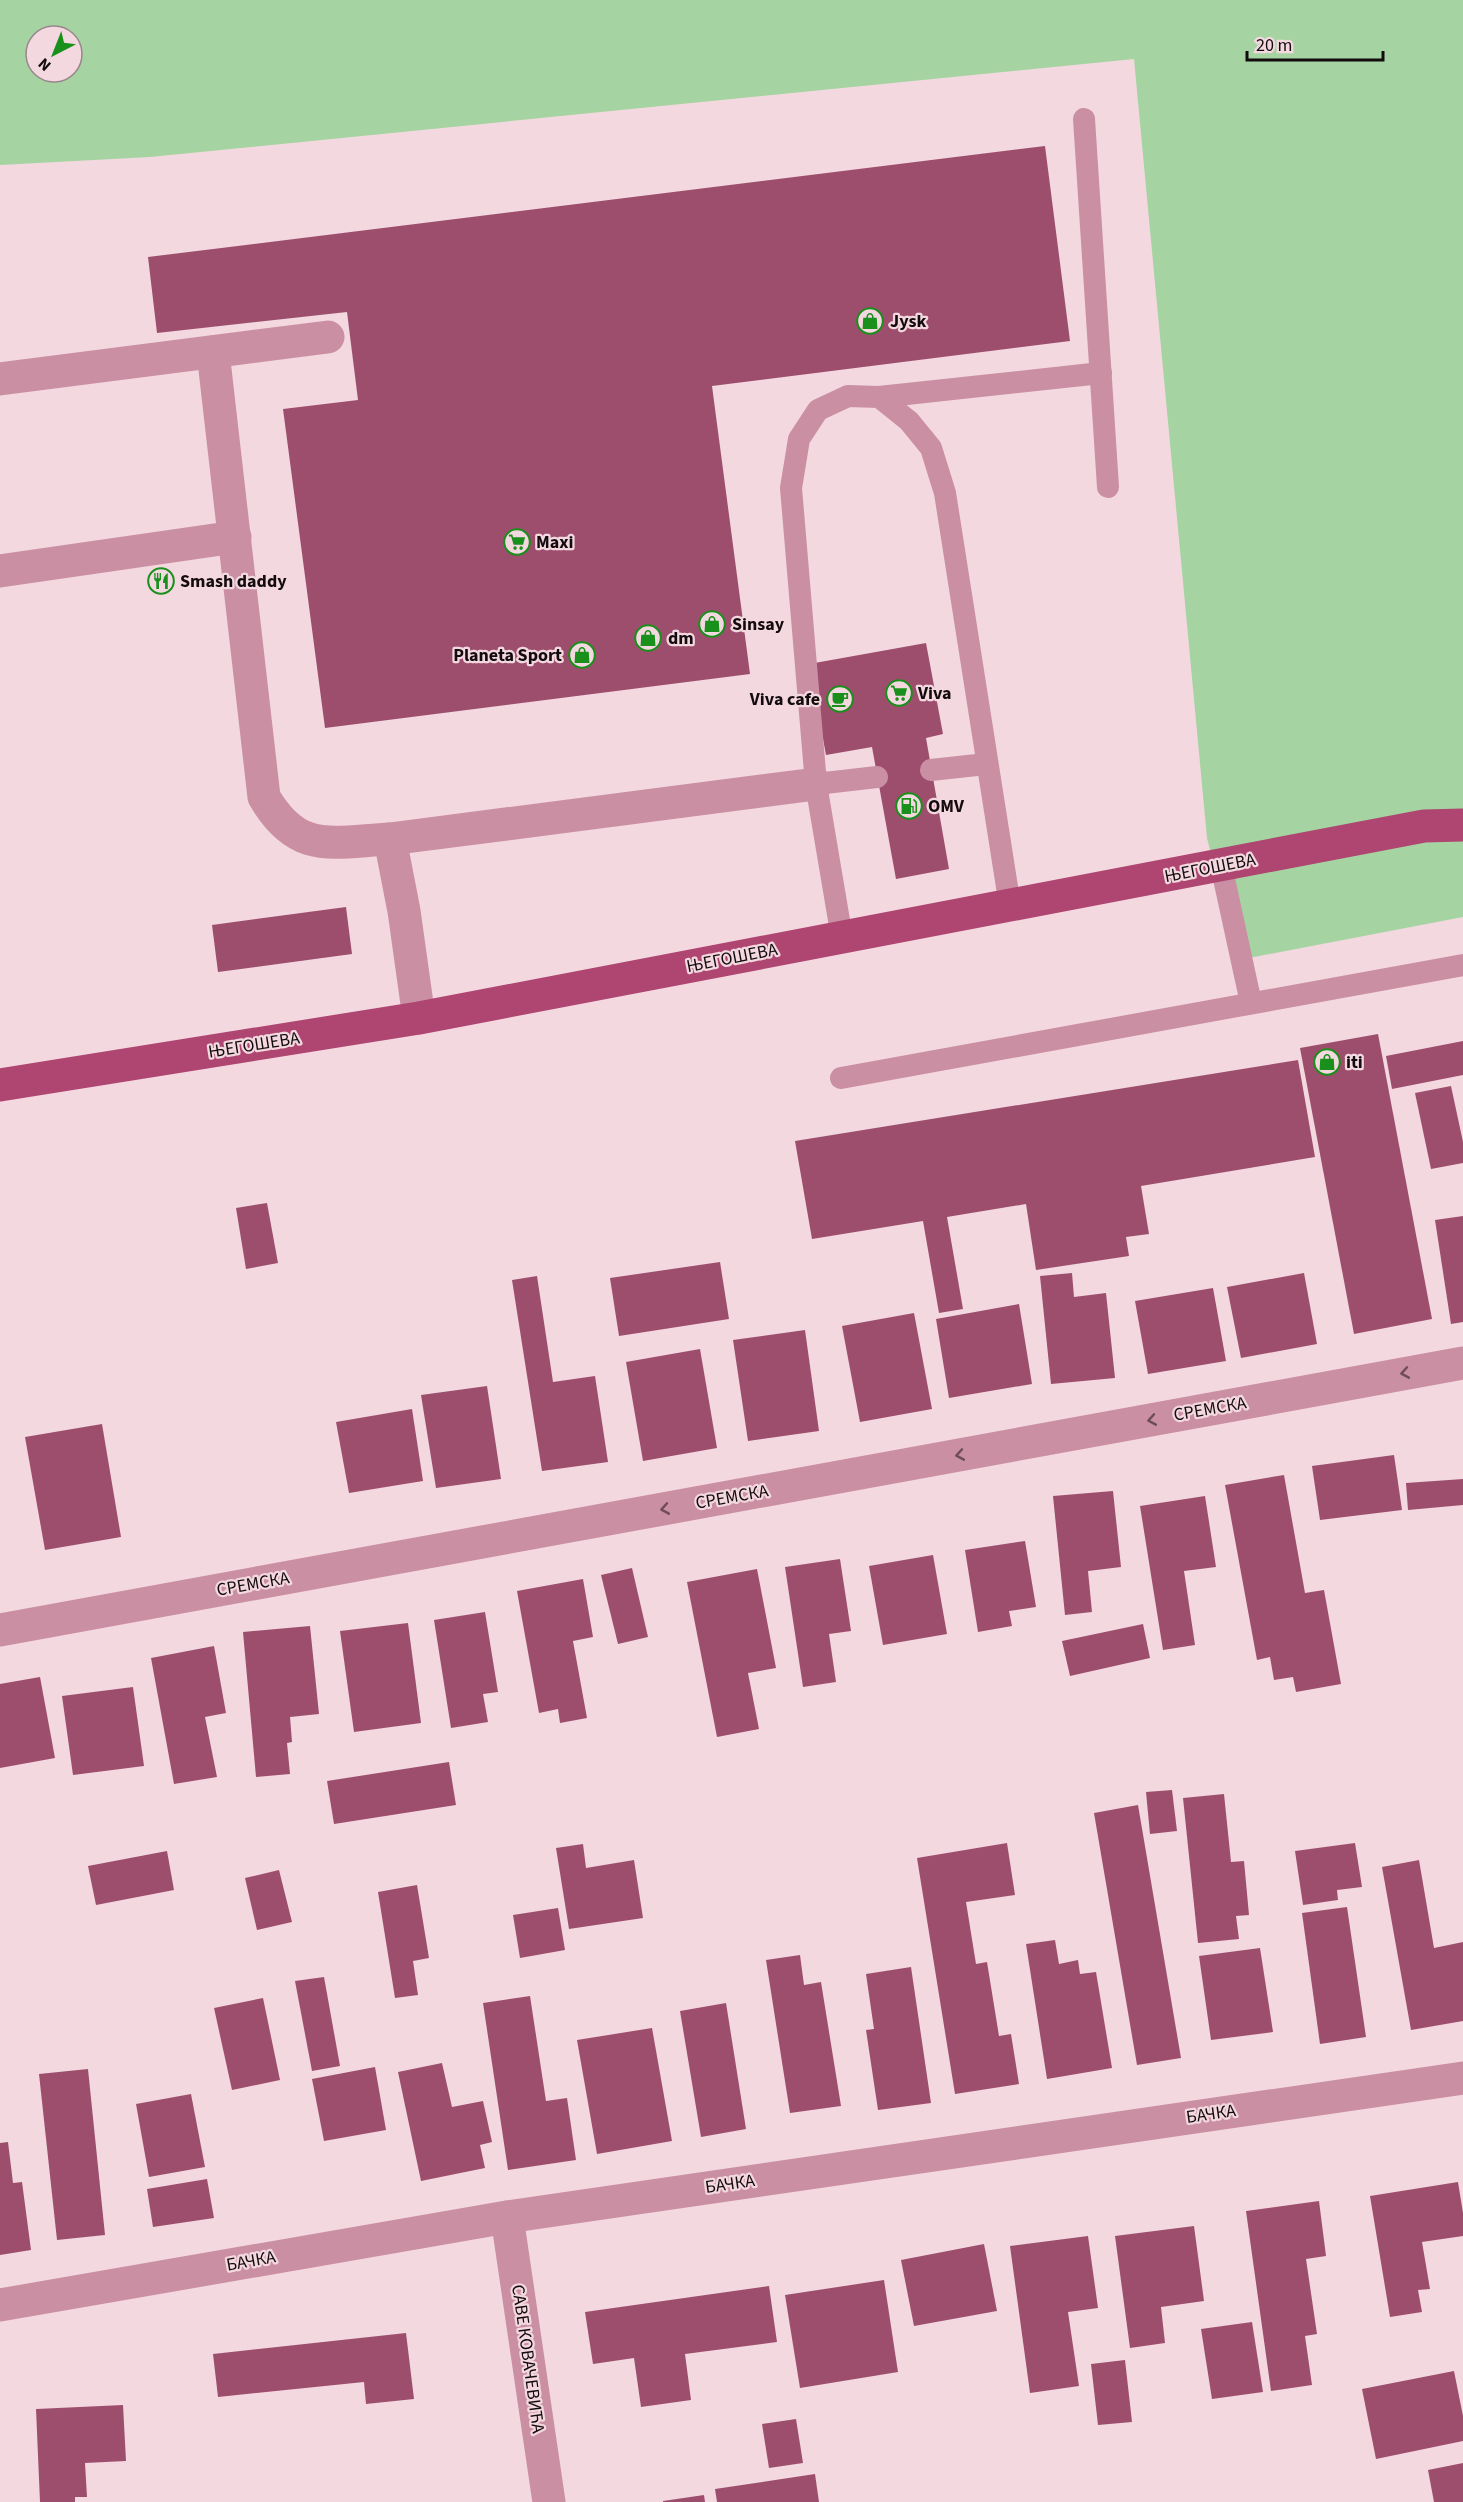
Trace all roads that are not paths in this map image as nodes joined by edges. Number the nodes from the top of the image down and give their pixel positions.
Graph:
1 (1084, 119) dead end
2 (328, 338) dead end
3 (213, 352) junction
4 (1101, 372) junction
5 (0, 378) edge
6 (879, 397) junction
7 (1108, 487) dead end
8 (235, 537) junction
9 (0, 572) edge
10 (986, 764) junction
11 (931, 770) dead end
12 (877, 777) dead end
13 (816, 784) junction
14 (1463, 825) edge
15 (390, 839) junction
16 (1221, 865) junction
17 (1010, 906) junction
18 (842, 938) junction
19 (1463, 965) edge
20 (1251, 1003) junction
21 (419, 1018) junction
22 (841, 1078) dead end
23 (0, 1084) edge
24 (1463, 1363) edge
25 (0, 1630) edge
26 (1463, 2078) edge
27 (507, 2217) junction
28 (0, 2305) edge
29 (549, 2502) edge

1 - 4 lane
2 - 3 street
3 - 5 street
3 - 8 street
4 - 6 lane
4 - 7 lane
6 - 10 lane
6 - 13 lane
8 - 9 street
8 - 15 street
10 - 11 lane
10 - 17 lane
12 - 13 lane
13 - 15 street
13 - 18 lane
14 - 16 main road, ЊЕГОШЕВА
15 - 21 street
16 - 17 main road, ЊЕГОШЕВА
16 - 20 lane
17 - 18 main road, ЊЕГОШЕВА
18 - 21 main road, ЊЕГОШЕВА
19 - 20 lane
20 - 22 lane
21 - 23 main road, ЊЕГОШЕВА
24 -> 25 street, СРЕМСКА
26 - 27 street, БАЧКА
27 - 28 street, БАЧКА
27 - 29 street, САВЕ КОВАЧЕВИЋА

